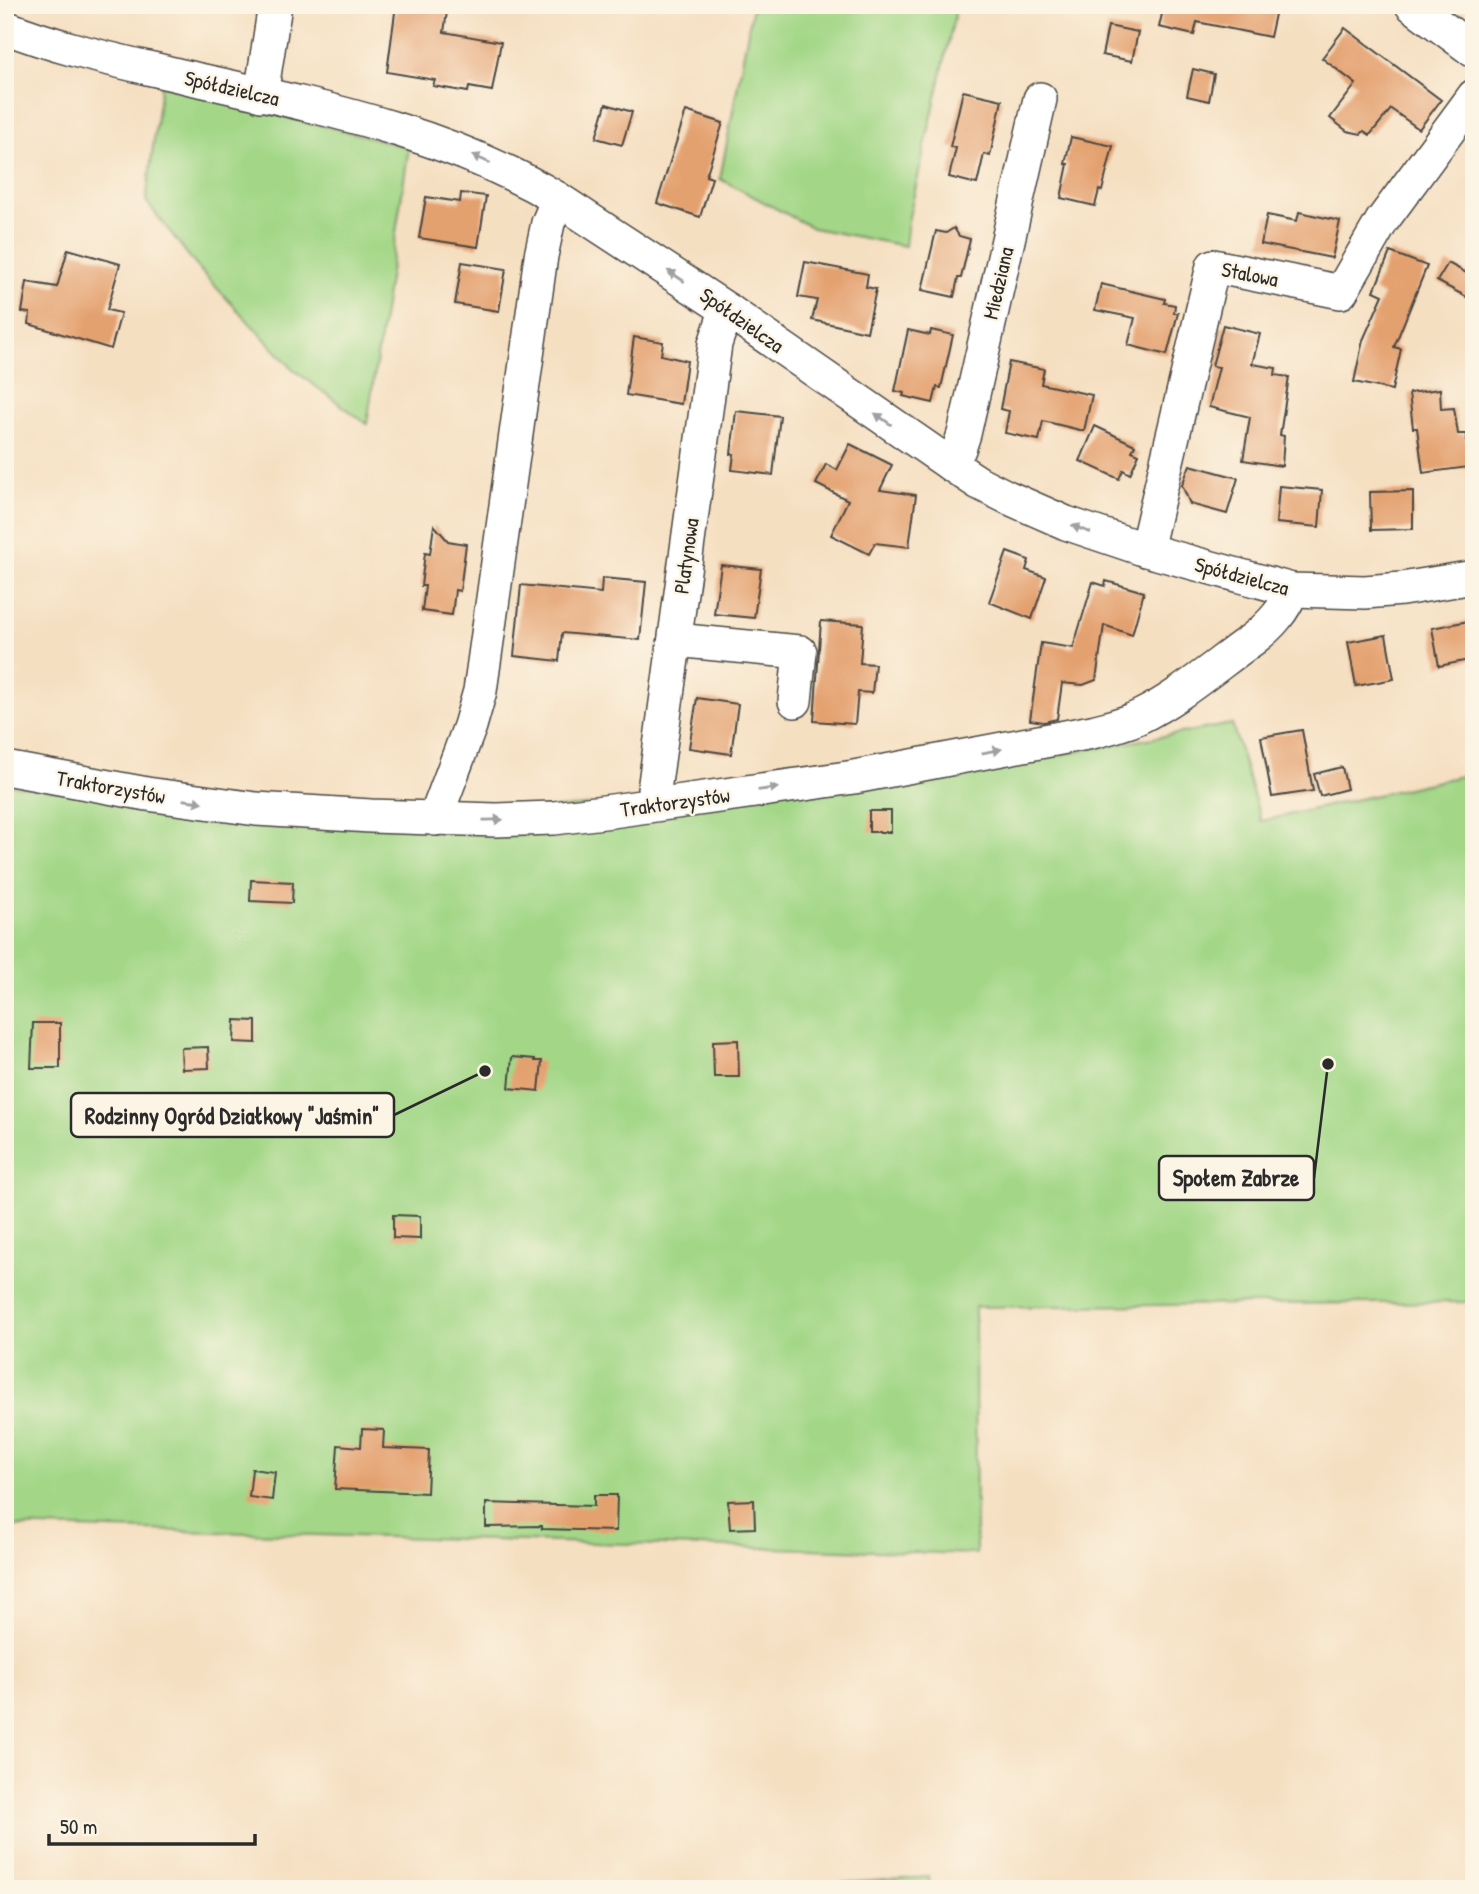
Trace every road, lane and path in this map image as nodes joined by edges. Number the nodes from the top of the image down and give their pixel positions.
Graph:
1 (275, 5) edge
2 (1412, 5) edge
3 (5, 27) edge
4 (1474, 51) edge
5 (261, 95) junction
6 (1474, 96) edge
7 (1040, 99) dead end
8 (558, 200) junction
9 (729, 311) junction
10 (950, 464) junction
11 (1146, 550) junction
12 (1474, 577) edge
13 (1292, 590) junction
14 (675, 640) junction
15 (795, 701) dead end
16 (5, 768) edge
17 (652, 805) junction
18 (435, 819) junction

1 - 5 street
2 - 4 street
3 - 5 street, Spółdzielcza
8 -> 5 street, Spółdzielcza
6 - 11 street, Stalowa
7 - 10 street, Miedziana
9 -> 8 street, Spółdzielcza
8 - 18 street
10 -> 9 street, Spółdzielcza
9 - 14 street, Platynowa
11 -> 10 street, Spółdzielcza
11 - 13 street, Spółdzielcza
12 - 13 street, Spółdzielcza
17 -> 13 street, Traktorzystów
14 - 15 street
14 - 17 street, Platynowa
16 -> 18 street, Traktorzystów
18 -> 17 street, Traktorzystów

